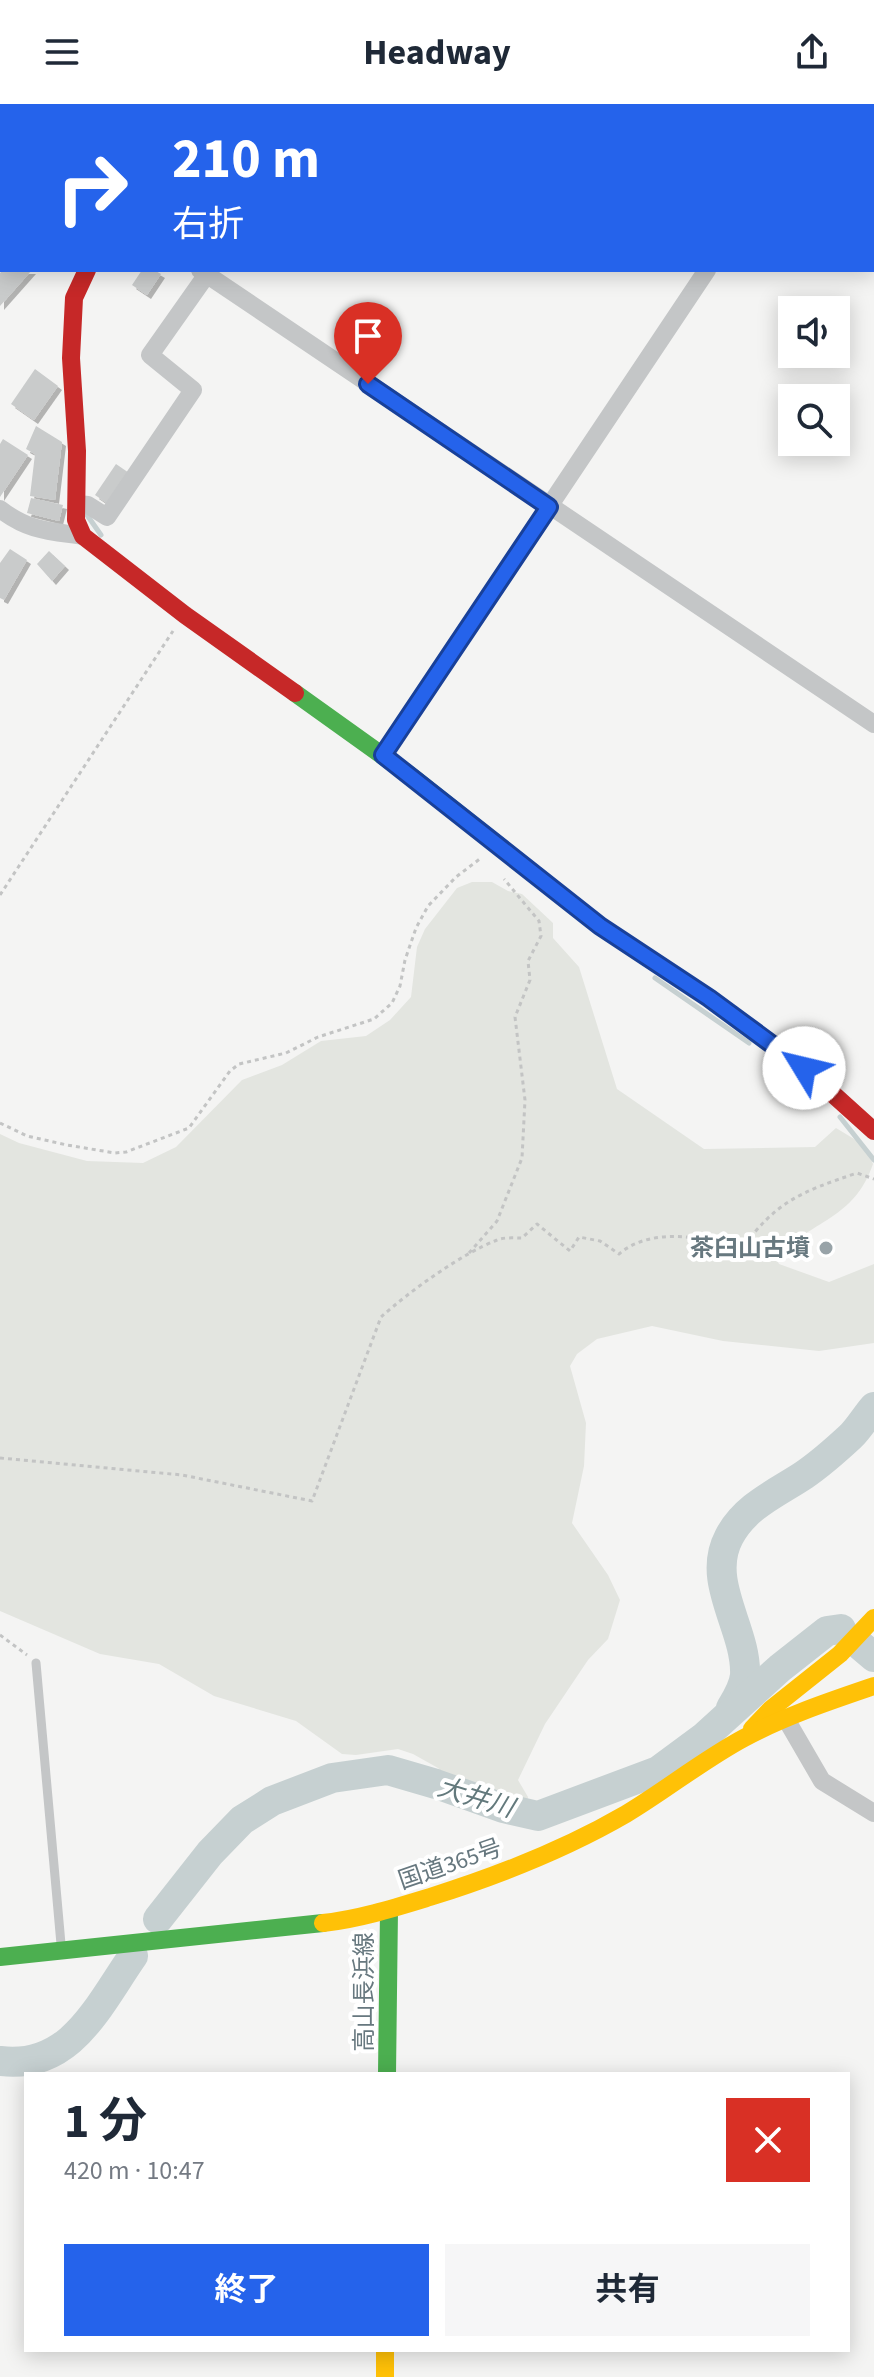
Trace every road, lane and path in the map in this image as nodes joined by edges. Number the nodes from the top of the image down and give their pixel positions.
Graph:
1 (86, 272) edge
2 (205, 272) edge
3 (207, 272) edge
4 (706, 272) edge
5 (78, 504) junction
6 (549, 507) junction
7 (0, 510) edge
8 (83, 536) junction
9 (185, 615) junction
10 (874, 724) edge
11 (383, 755) junction
12 (477, 852) dead end
13 (499, 874) dead end
14 (0, 895) edge
15 (0, 1123) edge
16 (874, 1131) edge
17 (874, 1179) edge
18 (467, 1256) junction
19 (0, 1458) edge
20 (874, 1618) edge
21 (0, 1635) edge
22 (36, 1663) joint
23 (874, 1686) edge
24 (786, 1719) junction
25 (743, 1738) junction
26 (874, 1813) edge
27 (389, 1910) junction
28 (62, 1951) junction
29 (0, 1957) edge
30 (387, 2072) edge

1 - 5 main road
2 - 5 street
3 - 6 street
4 - 6 street
5 - 8 main road
6 - 10 street
6 - 11 street
7 - 8 street
8 - 9 main road
9 - 11 main road
9 - 14 path
11 - 16 main road
12 - 15 path
13 - 18 path
17 - 18 path
18 - 19 path
20 - 25 main road
21 - 22 path
22 - 28 lane
23 - 24 main road, 国道365号
24 - 25 main road, 国道365号
24 - 26 street
25 - 27 main road, 国道365号
27 - 28 main road, 国道365号
27 - 30 main road, 高山長浜線
28 - 29 main road, 国道365号

